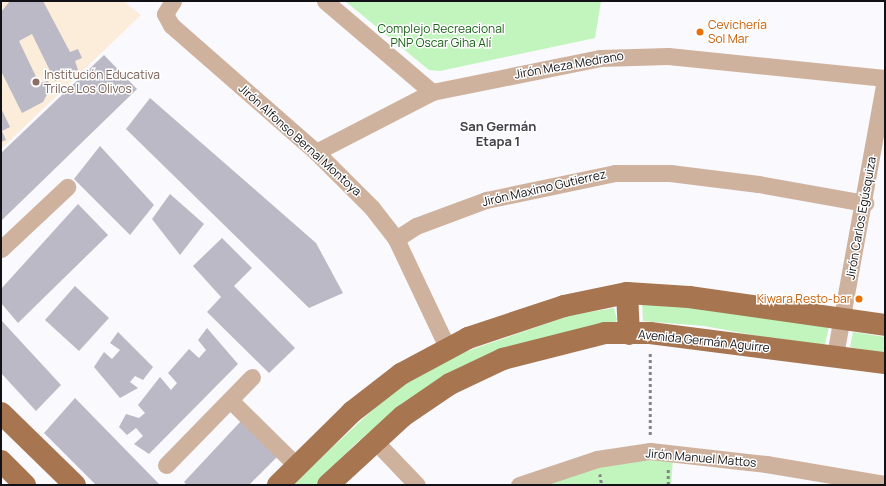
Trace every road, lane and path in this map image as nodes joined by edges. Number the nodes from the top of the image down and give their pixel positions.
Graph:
1 (325, 1) edge
2 (169, 7) edge
3 (885, 79) edge
4 (432, 92) junction
5 (316, 152) junction
6 (67, 187) dead end
7 (865, 203) junction
8 (396, 239) junction
9 (1, 249) edge
10 (627, 293) junction
11 (844, 317) junction
12 (885, 325) edge
13 (650, 333) junction
14 (629, 334) junction
15 (448, 347) junction
16 (835, 355) junction
17 (885, 363) edge
18 (252, 377) dead end
19 (230, 400) junction
20 (1, 413) edge
21 (374, 440) junction
22 (650, 451) junction
23 (1, 461) edge
24 (166, 465) dead end
25 (298, 466) junction
26 (885, 484) edge
27 (25, 485) edge
28 (75, 485) edge
29 (278, 485) edge
30 (328, 485) edge
31 (418, 485) edge
32 (519, 485) edge

1 - 4 street
2 - 5 street, Jirón Alfonso Bernal Montoya
3 - 4 street, Jirón Meza Medrano
3 - 7 street, Jirón Carlos Egúsquiza
4 - 5 street, Jirón Meza Medrano
5 - 8 street, Jirón Alfonso Bernal Montoya
6 - 9 street
7 - 8 street, Jirón Maximo Gutierrez
7 - 11 street, Jirón Carlos Egúsquiza
8 - 15 street, Jirón Alfonso Bernal Montoya
10 - 11 main road
10 - 14 main road
10 - 15 main road
11 - 12 main road
11 - 16 street, Jirón Carlos Egúsquiza
13 - 14 main road, Avenida Germán Aguirre
13 - 16 main road, Avenida Germán Aguirre
13 - 22 path
14 - 21 main road, Avenida Germán Aguirre
15 - 25 main road
16 - 17 main road, Avenida Germán Aguirre
18 - 19 street
19 - 24 street
19 - 25 street
20 - 28 main road
21 - 30 main road, Avenida Germán Aguirre
21 - 31 street
22 - 26 street, Jirón Manuel Mattos
22 - 32 street, Jirón Manuel Mattos
23 - 27 main road
25 - 29 main road

